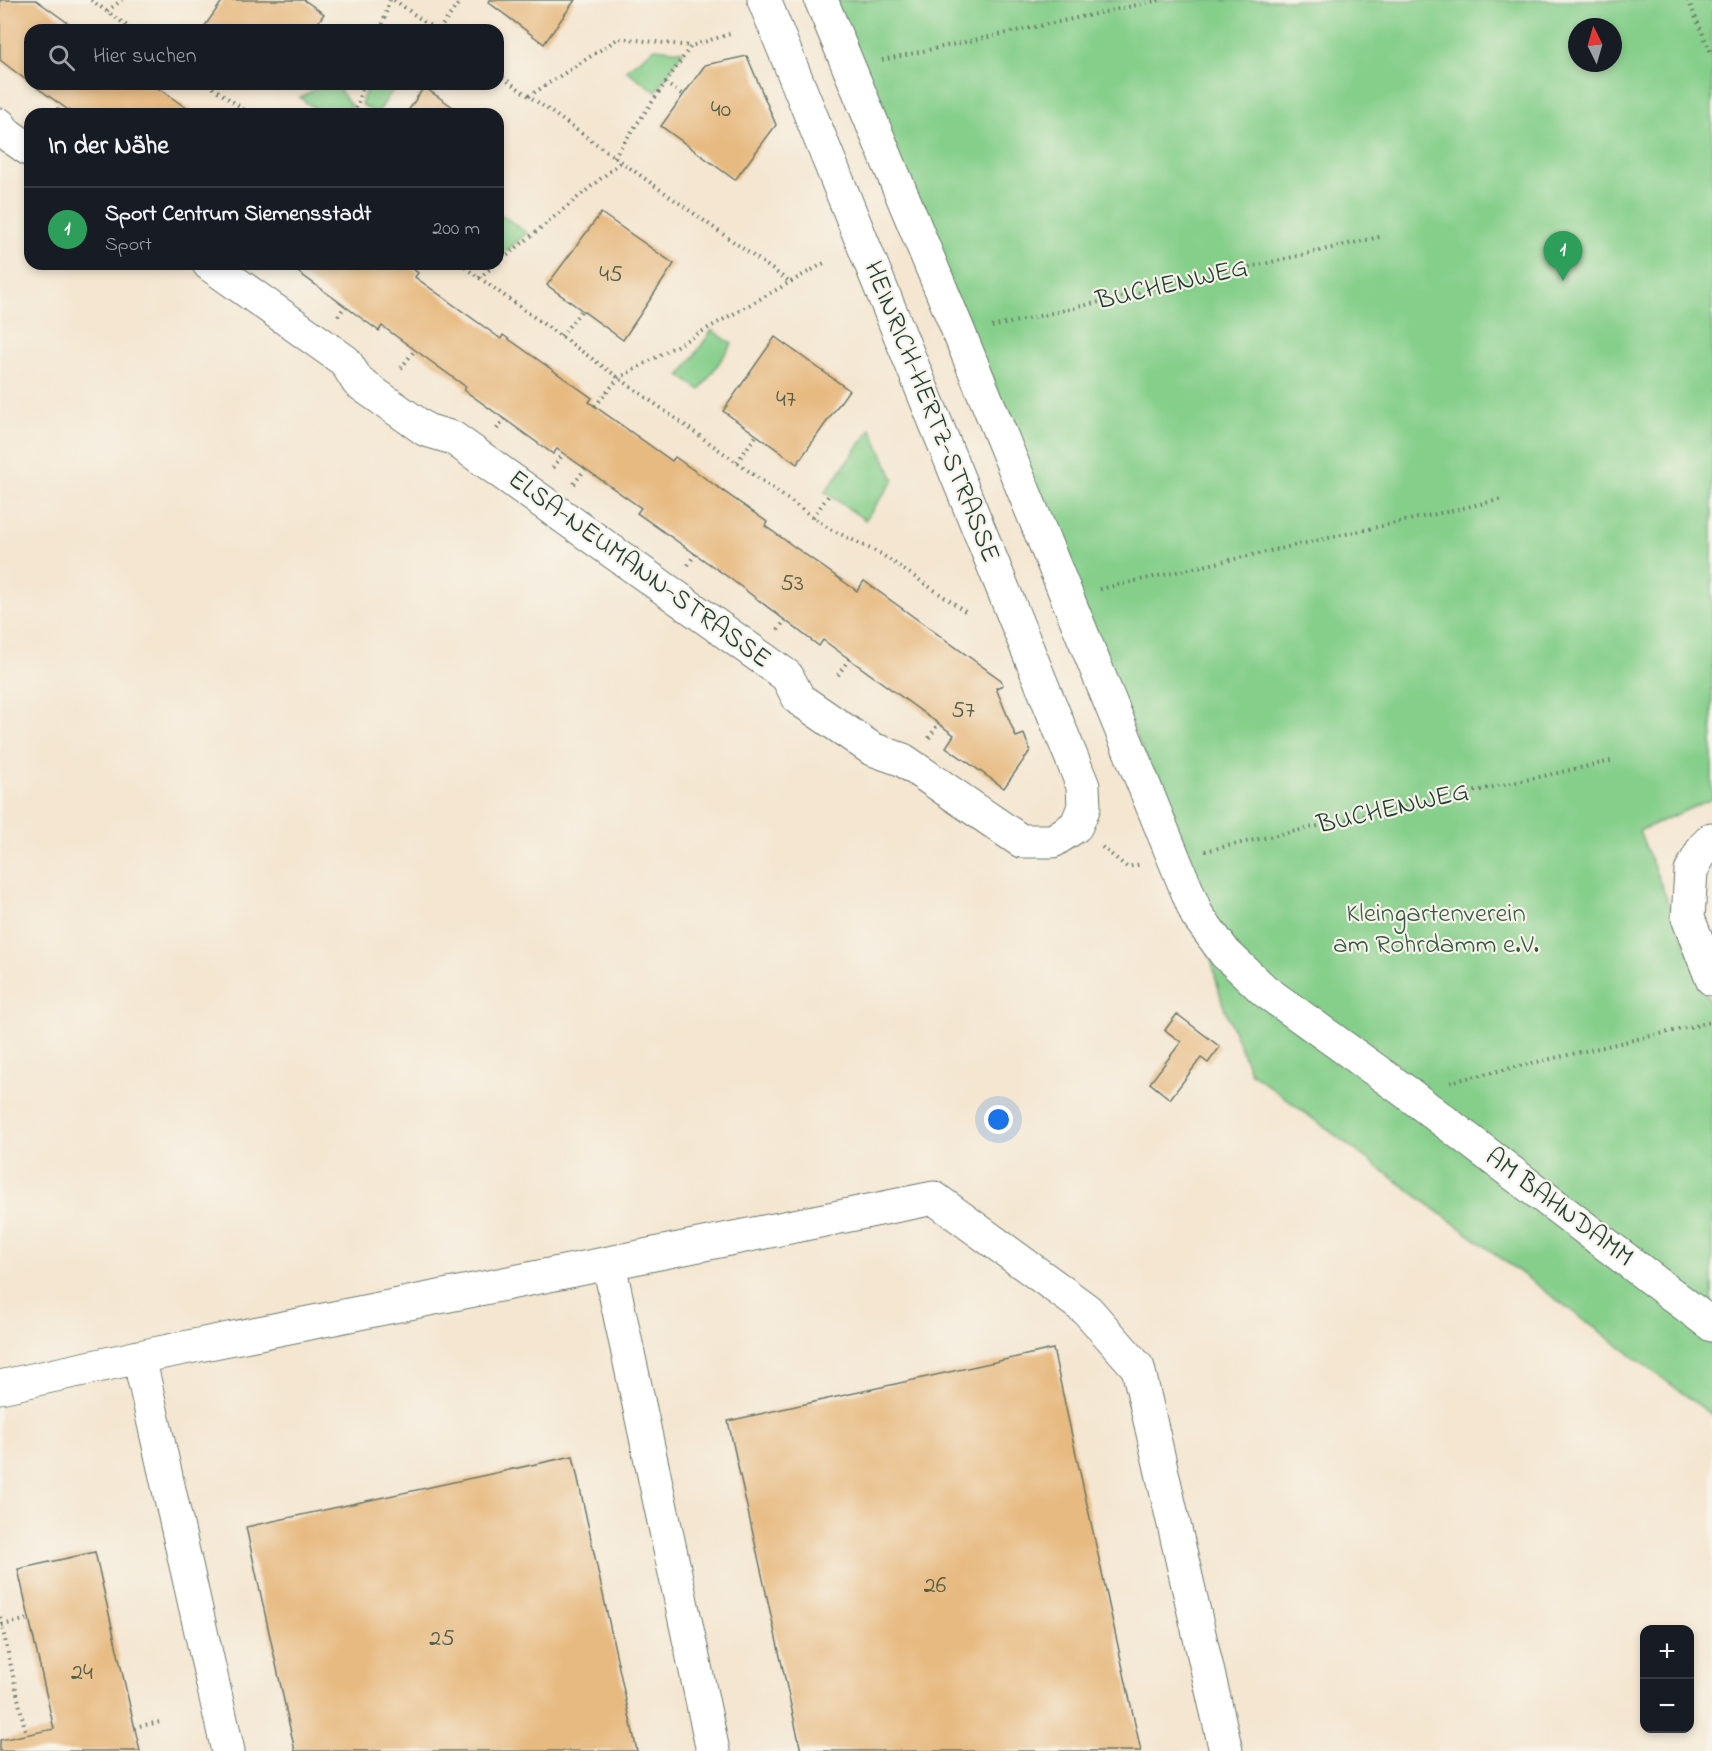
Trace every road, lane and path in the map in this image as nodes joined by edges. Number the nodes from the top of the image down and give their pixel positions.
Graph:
1 (91, 0) edge
2 (122, 0) edge
3 (392, 0) edge
4 (461, 0) edge
5 (764, 0) edge
6 (821, 0) edge
7 (1160, 0) edge
8 (1688, 0) edge
9 (107, 11) junction
10 (125, 24) edge
11 (383, 24) edge
12 (428, 24) edge
13 (442, 24) edge
14 (733, 33) dead end
15 (691, 46) junction
16 (1712, 55) edge
17 (848, 67) junction
18 (504, 78) edge
19 (665, 83) junction
20 (219, 90) edge
21 (362, 90) edge
22 (683, 95) dead end
23 (529, 96) junction
24 (61, 105) dead end
25 (59, 108) edge
26 (242, 108) edge
27 (356, 108) edge
28 (0, 125) edge
29 (24, 146) edge
30 (614, 157) junction
31 (621, 162) junction
32 (1383, 236) dead end
33 (504, 257) edge
34 (825, 261) dead end
35 (218, 270) edge
36 (468, 270) edge
37 (489, 270) edge
38 (479, 278) junction
39 (790, 282) junction
40 (582, 310) dead end
41 (960, 335) junction
42 (561, 336) junction
43 (415, 350) dead end
44 (401, 368) dead end
45 (619, 378) junction
46 (595, 406) dead end
47 (756, 436) dead end
48 (563, 454) dead end
49 (737, 462) junction
50 (585, 469) dead end
51 (549, 474) dead end
52 (570, 489) dead end
53 (829, 495) dead end
54 (1503, 499) dead end
55 (813, 517) junction
56 (1067, 596) junction
57 (968, 613) dead end
58 (849, 659) dead end
59 (838, 675) dead end
60 (938, 724) dead end
61 (925, 744) dead end
62 (1611, 761) dead end
63 (1076, 826) junction
64 (1712, 839) edge
65 (1175, 858) junction
66 (1712, 979) edge
67 (1712, 1022) edge
68 (1406, 1092) junction
69 (609, 1264) junction
70 (1712, 1325) edge
71 (139, 1357) junction
72 (0, 1387) edge
73 (0, 1617) edge
74 (29, 1619) dead end
75 (2, 1625) junction
76 (160, 1722) dead end
77 (134, 1727) dead end
78 (26, 1734) dead end
79 (228, 1751) edge
80 (713, 1751) edge
81 (1226, 1751) edge

1 - 9 path
2 - 9 path
3 - 11 path
3 - 12 path
4 - 13 path
5 - 63 street, HEINRICH-HERTZ-STRASSE
6 - 17 street
7 - 17 path
8 - 16 path
9 - 10 path
14 - 15 path
15 - 19 path
15 - 23 path
17 - 41 street
18 - 23 path
19 - 22 path
19 - 30 path
20 - 26 path
21 - 27 path
23 - 30 path
24 - 25 path
28 - 29 street
30 - 31 path
31 - 33 path
31 - 39 path
32 - 41 path, BUCHENWEG
34 - 39 path
35 - 63 street, ELSA-NEUMANN-STRASSE
36 - 38 path
37 - 38 path
38 - 42 path
39 - 45 path
40 - 42 path
41 - 56 street
42 - 45 path
43 - 44 path
45 - 46 path
45 - 49 path
47 - 49 path
48 - 51 path
49 - 55 path
50 - 52 path
53 - 55 path
54 - 56 path
55 - 57 path
56 - 65 street
58 - 59 path
60 - 61 path
62 - 65 path, BUCHENWEG
63 - 65 path, BUCHENWEG
64 - 66 street
65 - 68 street, AM BAHNDAMM
67 - 68 path
68 - 70 street, AM BAHNDAMM
69 - 71 street
69 - 80 street
69 - 81 street
71 - 72 street
71 - 79 street
73 - 75 path
74 - 75 path
75 - 78 path
76 - 77 path

